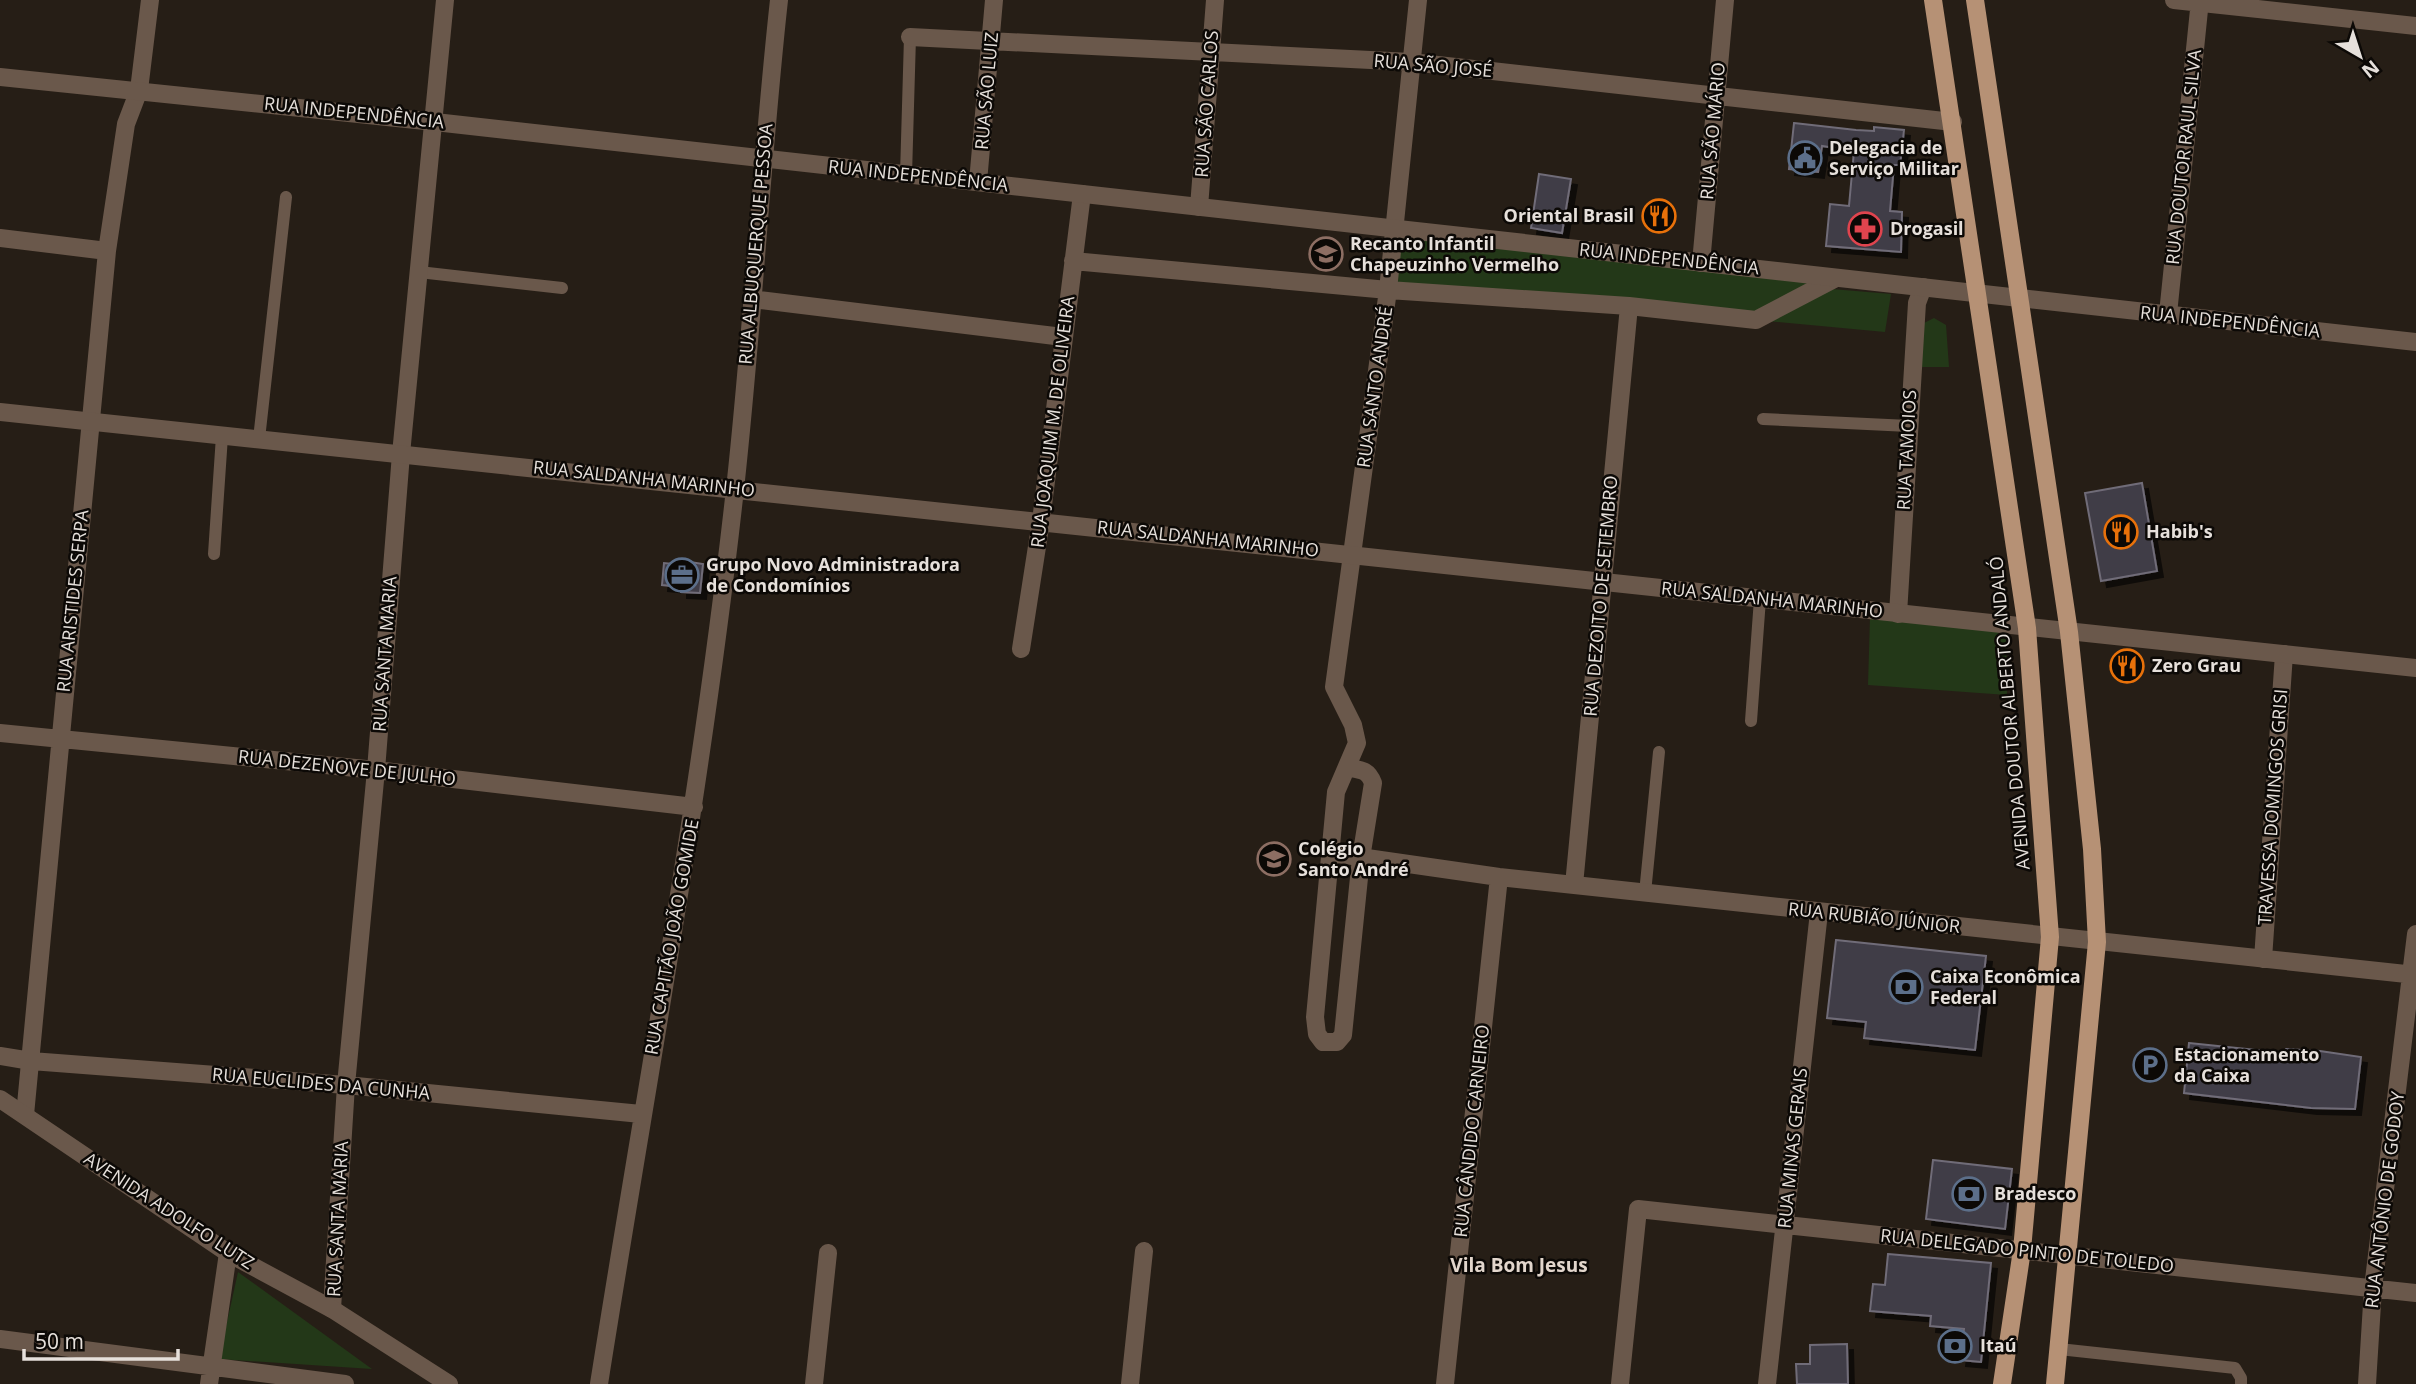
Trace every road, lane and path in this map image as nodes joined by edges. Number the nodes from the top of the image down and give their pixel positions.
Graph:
1 (150, 0) edge
2 (445, 0) edge
3 (779, 0) edge
4 (994, 0) edge
5 (1215, 0) edge
6 (1418, 0) edge
7 (1725, 0) edge
8 (1933, 0) edge
9 (1975, 0) edge
10 (2174, 0) edge
11 (2200, 1) edge
12 (2416, 26) edge
13 (910, 37) joint
14 (992, 41) junction
15 (1210, 52) junction
16 (1411, 62) junction
17 (0, 77) edge
18 (139, 90) junction
19 (1716, 96) junction
20 (435, 122) junction
21 (1953, 122) junction
22 (762, 159) junction
23 (906, 175) junction
24 (978, 183) junction
25 (1082, 194) junction
26 (286, 197) dead end
27 (1199, 207) junction
28 (1394, 229) junction
29 (0, 238) edge
30 (107, 251) junction
31 (1073, 261) junction
32 (1701, 263) junction
33 (419, 272) junction
34 (1836, 278) junction
35 (1923, 287) junction
36 (562, 288) dead end
37 (1388, 290) junction
38 (1979, 293) junction
39 (752, 299) junction
40 (2019, 300) junction
41 (1629, 306) junction
42 (2168, 314) junction
43 (1063, 337) junction
44 (2416, 342) edge
45 (0, 412) edge
46 (1763, 419) dead end
47 (90, 421) junction
48 (1909, 426) junction
49 (222, 436) junction
50 (259, 439) junction
51 (401, 454) junction
52 (735, 489) junction
53 (1041, 521) junction
54 (214, 554) dead end
55 (1353, 555) junction
56 (1603, 582) junction
57 (1760, 599) junction
58 (1898, 614) junction
59 (2027, 628) junction
60 (2070, 632) junction
61 (1021, 649) dead end
62 (2284, 654) junction
63 (2416, 668) edge
64 (1751, 721) dead end
65 (0, 733) edge
66 (59, 739) junction
67 (1659, 752) dead end
68 (1349, 768) junction
69 (376, 770) junction
70 (694, 807) junction
71 (1332, 853) junction
72 (1361, 858) junction
73 (1499, 877) junction
74 (1574, 885) junction
75 (1645, 893) junction
76 (1328, 896) junction
77 (1357, 899) junction
78 (1819, 912) junction
79 (2416, 934) edge
80 (2050, 937) junction
81 (2097, 942) junction
82 (1322, 954) junction
83 (1351, 959) junction
84 (2263, 959) junction
85 (2414, 975) edge
86 (0, 1056) edge
87 (31, 1061) junction
88 (346, 1085) junction
89 (0, 1100) edge
90 (641, 1114) junction
91 (25, 1115) junction
92 (1785, 1225) junction
93 (2022, 1250) junction
94 (1144, 1251) dead end
95 (228, 1253) junction
96 (828, 1253) dead end
97 (2069, 1256) junction
98 (2373, 1288) junction
99 (2416, 1293) edge
100 (332, 1309) junction
101 (0, 1339) edge
102 (2059, 1349) junction
103 (210, 1376) edge
104 (345, 1384) edge
105 (449, 1384) edge
106 (599, 1384) edge
107 (814, 1384) edge
108 (1130, 1384) edge
109 (1445, 1384) edge
110 (1620, 1384) edge
111 (1768, 1384) edge
112 (2002, 1384) edge
113 (2055, 1384) edge
114 (2241, 1384) edge
115 (2367, 1384) edge

1 - 18 street, RUA ARISTIDES SERPA
2 - 20 street, RUA SANTA MARIA
3 - 22 street, RUA ALBUQUERQUE PESSOA
4 - 14 street, RUA SÃO LUIZ
5 - 15 street, RUA SÃO CARLOS
6 - 16 street, RUA SANTO ANDRÉ
7 - 19 street, RUA SÃO MÁRIO
8 - 21 main road, AVENIDA DOUTOR ALBERTO ANDALÓ
9 - 40 main road
10 - 11 street
11 - 12 street
11 - 42 street, RUA DOUTOR RAUL SILVA
13 - 14 street, RUA SÃO JOSÉ
13 - 23 lane
14 - 15 street, RUA SÃO JOSÉ
14 - 24 street, RUA SÃO LUIZ
15 - 16 street, RUA SÃO JOSÉ
15 - 27 street, RUA SÃO CARLOS
16 - 19 street, RUA SÃO JOSÉ
16 - 28 street, RUA SANTO ANDRÉ
17 - 18 street, RUA INDEPENDÊNCIA
18 - 20 street, RUA INDEPENDÊNCIA
18 - 30 street, RUA ARISTIDES SERPA
19 - 21 street, RUA SÃO JOSÉ
19 - 32 street, RUA SÃO MÁRIO
20 - 22 street, RUA INDEPENDÊNCIA
20 - 33 street, RUA SANTA MARIA
21 - 38 main road, AVENIDA DOUTOR ALBERTO ANDALÓ
22 - 23 street, RUA INDEPENDÊNCIA
22 - 39 street, RUA ALBUQUERQUE PESSOA
23 - 24 street, RUA INDEPENDÊNCIA
24 - 25 street, RUA INDEPENDÊNCIA
25 - 27 street, RUA INDEPENDÊNCIA
25 - 31 street, RUA JOAQUIM M. DE OLIVEIRA
26 - 50 lane
27 - 28 street, RUA INDEPENDÊNCIA
28 - 32 street, RUA INDEPENDÊNCIA
28 - 37 street, RUA SANTO ANDRÉ
29 - 30 street
30 - 47 street, RUA ARISTIDES SERPA
31 - 37 street
31 - 43 street, RUA JOAQUIM M. DE OLIVEIRA
32 - 34 street, RUA INDEPENDÊNCIA
33 - 36 lane
33 - 51 street, RUA SANTA MARIA
34 - 35 street, RUA INDEPENDÊNCIA
34 - 41 street
35 - 38 street, RUA INDEPENDÊNCIA
35 - 48 street, RUA TAMOIOS
37 - 41 street
37 - 55 street, RUA SANTO ANDRÉ
38 - 40 street, RUA INDEPENDÊNCIA
38 - 59 main road, AVENIDA DOUTOR ALBERTO ANDALÓ
39 - 43 street
39 - 52 street, RUA ALBUQUERQUE PESSOA
40 - 42 street, RUA INDEPENDÊNCIA
40 - 60 main road
41 - 56 street, RUA DEZOITO DE SETEMBRO
42 - 44 street, RUA INDEPENDÊNCIA
43 - 53 street, RUA JOAQUIM M. DE OLIVEIRA
45 - 47 street, RUA SALDANHA MARINHO
46 - 48 lane
47 - 49 street, RUA SALDANHA MARINHO
47 - 66 street, RUA ARISTIDES SERPA
48 - 58 street, RUA TAMOIOS
49 - 50 street, RUA SALDANHA MARINHO
49 - 54 lane
50 - 51 street, RUA SALDANHA MARINHO
51 - 52 street, RUA SALDANHA MARINHO
51 - 69 street, RUA SANTA MARIA
52 - 53 street, RUA SALDANHA MARINHO
52 - 70 street, RUA CAPITÃO JOÃO GOMIDE
53 - 55 street, RUA SALDANHA MARINHO
53 - 61 street, RUA JOAQUIM M. DE OLIVEIRA
55 - 56 street, RUA SALDANHA MARINHO
55 - 68 street, RUA SANTO ANDRÉ
56 - 57 street, RUA SALDANHA MARINHO
56 - 74 street, RUA DEZOITO DE SETEMBRO
57 - 58 street, RUA SALDANHA MARINHO
57 - 64 lane
58 - 59 street, RUA SALDANHA MARINHO
59 - 60 street, RUA SALDANHA MARINHO
59 - 80 main road, AVENIDA DOUTOR ALBERTO ANDALÓ
60 - 62 street, RUA SALDANHA MARINHO
60 - 81 main road
62 - 63 street, RUA SALDANHA MARINHO
62 - 84 street, TRAVESSA DOMINGOS GRISI
65 - 66 street, RUA DEZENOVE DE JULHO
66 - 69 street, RUA DEZENOVE DE JULHO
66 - 87 street, RUA ARISTIDES SERPA
67 - 75 lane
68 - 71 street, RUA SANTO ANDRÉ
68 - 72 street, RUA SANTO ANDRÉ
69 - 70 street, RUA DEZENOVE DE JULHO
69 - 88 street, RUA SANTA MARIA
70 - 90 street, RUA CAPITÃO JOÃO GOMIDE
71 - 72 street, RUA RUBIÃO JÚNIOR
71 - 76 street, RUA SANTO ANDRÉ
72 - 73 street, RUA RUBIÃO JÚNIOR
72 - 77 street, RUA SANTO ANDRÉ
73 - 74 street, RUA RUBIÃO JÚNIOR
73 - 109 street, RUA CÂNDIDO CARNEIRO
74 - 75 street, RUA RUBIÃO JÚNIOR
75 - 78 street, RUA RUBIÃO JÚNIOR
76 - 77 street
76 - 82 street, RUA SANTO ANDRÉ
77 - 83 street, RUA SANTO ANDRÉ
78 - 80 street, RUA RUBIÃO JÚNIOR
78 - 92 street, RUA MINAS GERAIS
79 - 85 street, RUA ANTÔNIO DE GODOY
80 - 81 street, RUA RUBIÃO JÚNIOR
80 - 93 main road, AVENIDA DOUTOR ALBERTO ANDALÓ
81 - 84 street, RUA RUBIÃO JÚNIOR
81 - 97 main road
82 - 83 street
82 - 83 street, RUA SANTO ANDRÉ
84 - 85 street, RUA RUBIÃO JÚNIOR
85 - 98 street, RUA ANTÔNIO DE GODOY
86 - 87 street, RUA EUCLIDES DA CUNHA
87 - 88 street, RUA EUCLIDES DA CUNHA
87 - 91 street, RUA ARISTIDES SERPA
88 - 90 street, RUA EUCLIDES DA CUNHA
88 - 100 street, RUA SANTA MARIA
89 - 91 street, AVENIDA ADOLFO LUTZ
90 - 106 street, RUA CAPITÃO JOÃO GOMIDE
91 - 95 street, AVENIDA ADOLFO LUTZ
92 - 93 street, RUA DELEGADO PINTO DE TOLEDO
92 - 110 street, RUA DELEGADO PINTO DE TOLEDO
92 - 111 street, RUA MINAS GERAIS
93 - 97 street, RUA DELEGADO PINTO DE TOLEDO
93 - 112 main road, AVENIDA DOUTOR ALBERTO ANDALÓ
94 - 108 street
95 - 100 street, AVENIDA ADOLFO LUTZ
95 - 103 street
96 - 107 street
97 - 98 street, RUA DELEGADO PINTO DE TOLEDO
97 - 102 main road
98 - 99 street, RUA DELEGADO PINTO DE TOLEDO
98 - 115 street, RUA ANTÔNIO DE GODOY
100 - 105 street, AVENIDA ADOLFO LUTZ
101 - 103 street
102 - 113 main road
102 - 114 lane
103 - 104 street

